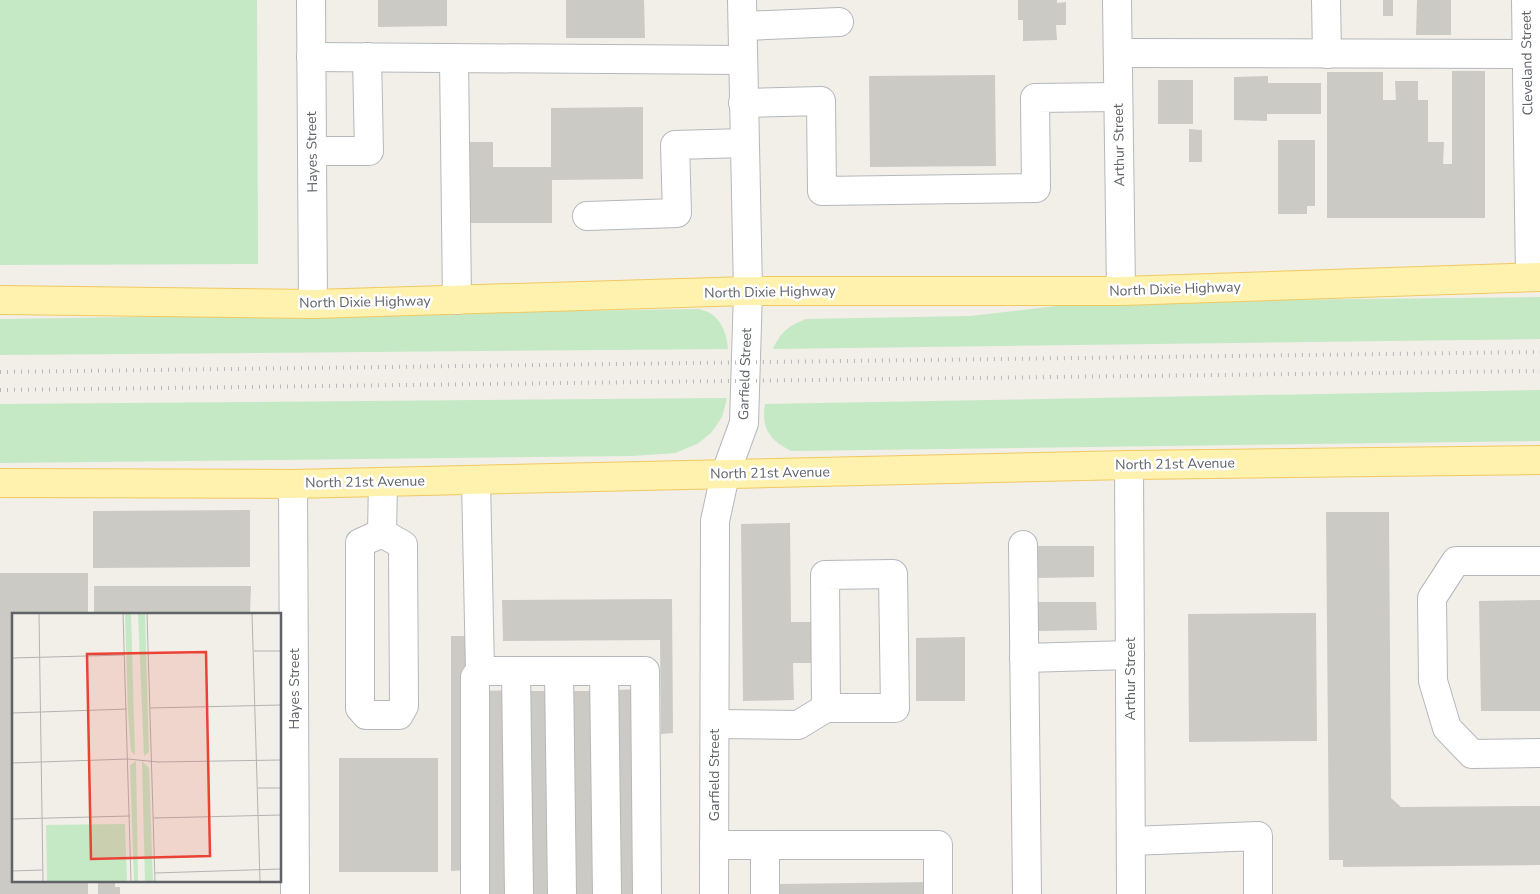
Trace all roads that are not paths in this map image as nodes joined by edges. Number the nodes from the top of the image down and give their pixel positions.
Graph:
1 (310, 0) edge
2 (1117, 0) edge
3 (1326, 0) edge
4 (1526, 0) edge
5 (742, 13) edge
6 (839, 22) dead end
7 (1118, 53) junction
8 (1327, 54) junction
9 (1533, 54) edge
10 (311, 57) junction
11 (368, 58) junction
12 (454, 58) junction
13 (742, 60) junction
14 (1118, 97) junction
15 (743, 102) junction
16 (744, 143) junction
17 (312, 151) junction
18 (587, 216) dead end
19 (1535, 277) edge
20 (748, 291) junction
21 (1121, 291) junction
22 (0, 300) edge
23 (457, 300) junction
24 (313, 304) junction
25 (1540, 460) edge
26 (1129, 465) junction
27 (725, 475) junction
28 (476, 480) junction
29 (383, 482) junction
30 (0, 483) edge
31 (293, 484) junction
32 (382, 540) junction
33 (1023, 545) dead end
34 (1540, 561) edge
35 (1130, 655) junction
36 (1024, 658) junction
37 (480, 671) junction
38 (516, 671) junction
39 (560, 671) junction
40 (604, 671) junction
41 (826, 708) junction
42 (715, 724) junction
43 (1540, 753) edge
44 (1131, 841) junction
45 (714, 845) junction
46 (764, 845) junction
47 (295, 894) edge
48 (475, 894) edge
49 (519, 894) edge
50 (562, 894) edge
51 (607, 894) edge
52 (647, 894) edge
53 (714, 894) edge
54 (765, 894) edge
55 (938, 894) edge
56 (1027, 894) edge
57 (1131, 894) edge
58 (1258, 894) edge

1 - 10 street, Hayes Street
2 - 7 street, Arthur Street
3 - 8 street
4 - 9 street, Cleveland Street
5 - 6 street
5 - 13 street, Garfield Street
7 - 8 street
7 - 14 street, Arthur Street
8 - 9 street
9 - 19 street, Cleveland Street
10 - 11 street
10 - 17 street, Hayes Street
11 - 12 street
11 - 17 street
12 - 13 street
12 - 23 street
13 - 15 street, Garfield Street
14 - 15 street
14 - 21 street, Arthur Street
15 - 16 street, Garfield Street
16 - 18 street
16 - 20 street, Garfield Street
17 - 24 street, Hayes Street
19 - 21 main road, North Dixie Highway
20 - 21 main road, North Dixie Highway
20 - 23 main road, North Dixie Highway
20 - 27 street, Garfield Street
22 - 24 main road, North Dixie Highway
23 - 24 main road, North Dixie Highway
25 - 26 main road, North 21st Avenue
26 - 27 main road, North 21st Avenue
26 - 35 street, Arthur Street
27 - 28 main road, North 21st Avenue
27 - 42 street, Garfield Street
28 - 29 main road, North 21st Avenue
28 - 37 street
29 - 31 main road, North 21st Avenue
29 - 32 street
30 - 31 main road, North 21st Avenue
31 - 47 street, Hayes Street
32 - 32 street
33 - 36 street
34 - 43 street
35 - 36 street
35 - 44 street, Arthur Street
36 - 56 street
37 - 38 street
37 - 48 street
38 - 39 street
38 - 49 street
39 - 40 street
39 - 50 street
40 - 51 street
40 - 52 street
41 - 41 street
41 - 42 street
42 - 45 street, Garfield Street
44 - 57 street, Arthur Street
44 - 58 street
45 - 46 street
45 - 53 street, Garfield Street
46 - 54 street
46 - 55 street

